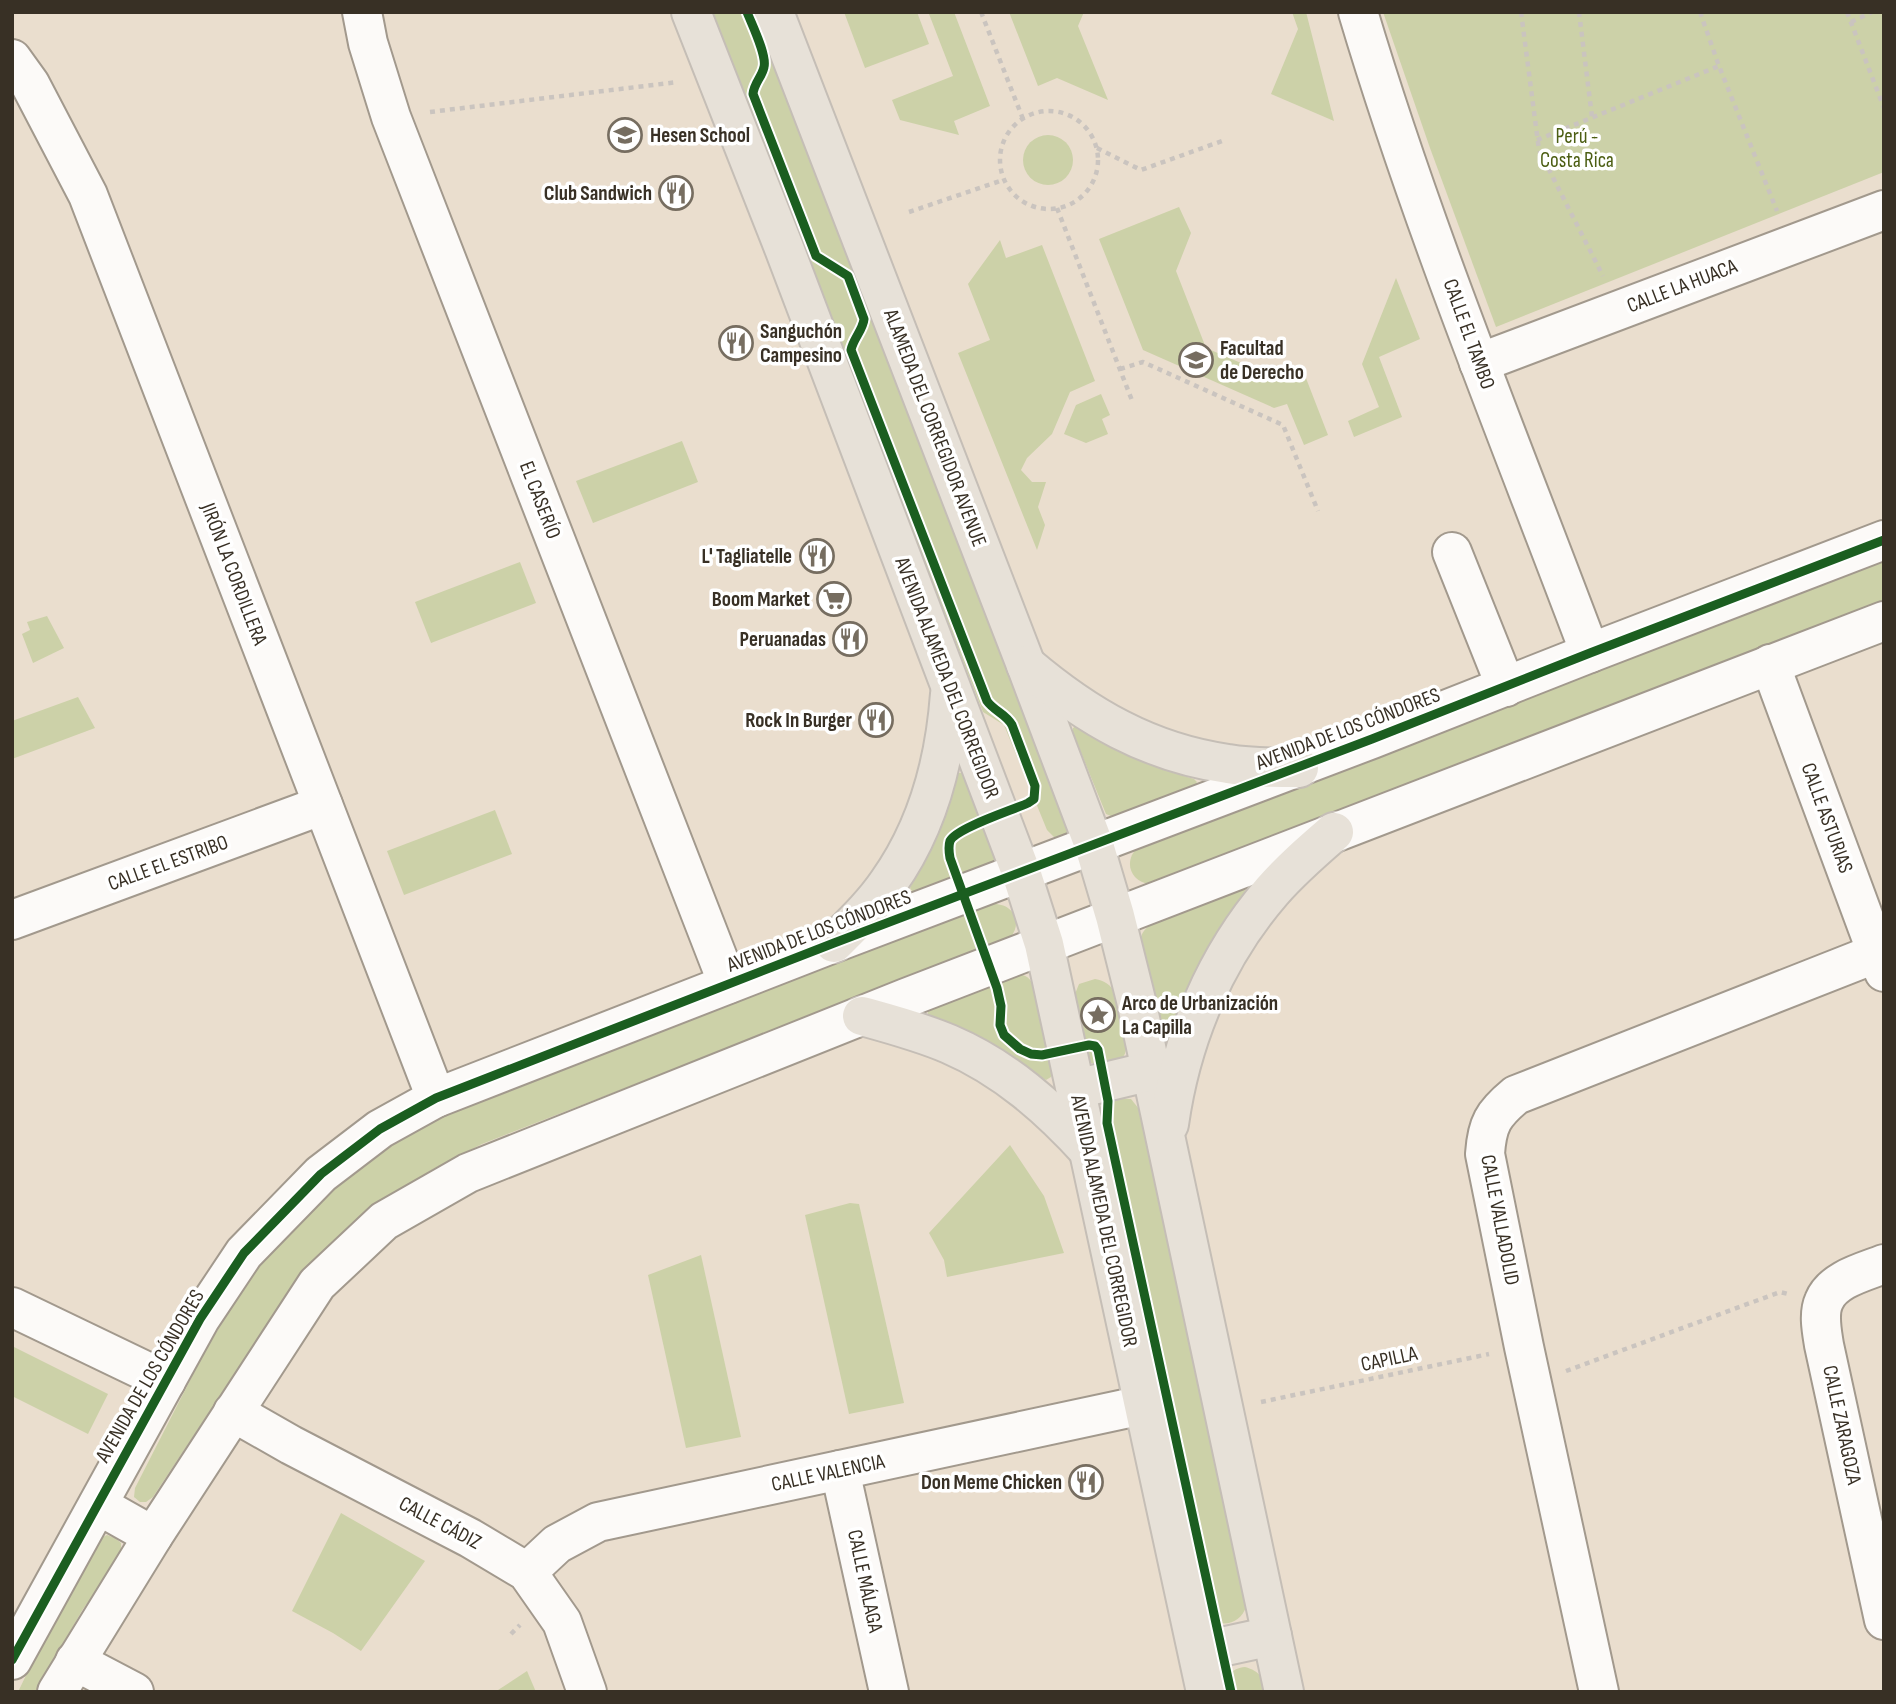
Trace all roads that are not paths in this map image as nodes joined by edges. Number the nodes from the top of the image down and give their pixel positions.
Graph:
1 (362, 12) edge
2 (691, 12) edge
3 (774, 12) edge
4 (1358, 12) edge
5 (12, 59) edge
6 (1884, 210) edge
7 (1479, 363) junction
8 (1884, 540) edge
9 (1452, 552) dead end
10 (1884, 621) edge
11 (1590, 653) junction
12 (1770, 664) junction
13 (1026, 665) junction
14 (1506, 687) junction
15 (951, 689) junction
16 (1299, 768) junction
17 (323, 805) junction
18 (1334, 832) junction
19 (1094, 845) junction
20 (1021, 872) junction
21 (1115, 916) junction
22 (12, 920) edge
23 (834, 943) junction
24 (1044, 944) junction
25 (1880, 962) edge
26 (728, 984) junction
27 (862, 1016) junction
28 (1151, 1071) junction
29 (1076, 1089) junction
30 (436, 1098) junction
31 (1167, 1140) junction
32 (1091, 1154) junction
33 (1884, 1264) edge
34 (12, 1307) edge
35 (166, 1381) junction
36 (1143, 1405) junction
37 (233, 1412) junction
38 (840, 1470) junction
39 (98, 1505) junction
40 (153, 1536) junction
41 (527, 1573) junction
42 (1884, 1620) edge
43 (1272, 1636) junction
44 (1198, 1652) junction
45 (12, 1660) edge
46 (66, 1676) edge
47 (134, 1692) edge
48 (587, 1692) edge
49 (889, 1692) edge
50 (1206, 1692) edge
51 (1284, 1692) edge
52 (1599, 1692) edge

1 - 26 street, EL CASERÍO
2 - 15 main road, AVENIDA ALAMEDA DEL CORREGIDOR
3 - 13 main road, ALAMEDA DEL CORREGIDOR AVENUE
4 - 7 street, CALLE EL TAMBO
5 - 17 street, JIRÓN LA CORDILLERA
6 - 7 street, CALLE LA HUACA
7 - 11 street, CALLE EL TAMBO
8 - 11 street, AVENIDA DE LOS CÓNDORES
9 - 14 street
10 - 12 street
11 - 14 street, AVENIDA DE LOS CÓNDORES
12 - 18 street
12 - 25 street, CALLE ASTURIAS
13 - 16 main road
13 - 19 main road, ALAMEDA DEL CORREGIDOR AVENUE
14 - 16 street, AVENIDA DE LOS CÓNDORES
15 - 20 main road, AVENIDA ALAMEDA DEL CORREGIDOR
15 - 23 main road
16 - 19 street, AVENIDA DE LOS CÓNDORES
17 - 22 street, CALLE EL ESTRIBO
17 - 30 street, JIRÓN LA CORDILLERA
18 - 21 street
18 - 31 main road
19 - 20 street, AVENIDA DE LOS CÓNDORES
19 - 21 main road
20 - 23 street, AVENIDA DE LOS CÓNDORES
20 - 24 main road, AVENIDA ALAMEDA DEL CORREGIDOR
21 - 24 street
21 - 28 main road
23 - 26 street, AVENIDA DE LOS CÓNDORES
24 - 27 street
24 - 29 main road, AVENIDA ALAMEDA DEL CORREGIDOR
25 - 52 street, CALLE VALLADOLID
26 - 30 street, AVENIDA DE LOS CÓNDORES
27 - 32 main road
27 - 37 street
28 - 29 main road
28 - 31 main road
29 - 32 main road, AVENIDA ALAMEDA DEL CORREGIDOR
30 - 35 street, AVENIDA DE LOS CÓNDORES
31 - 43 main road
32 - 36 main road, AVENIDA ALAMEDA DEL CORREGIDOR
33 - 42 street, CALLE ZARAGOZA
34 - 35 street
35 - 39 street, AVENIDA DE LOS CÓNDORES
36 - 38 street, CALLE VALENCIA
36 - 44 main road, AVENIDA ALAMEDA DEL CORREGIDOR
37 - 40 street
37 - 41 street, CALLE CÁDIZ
38 - 41 street, CALLE VALENCIA
38 - 49 street, CALLE MÁLAGA
39 - 40 street
39 - 45 street, AVENIDA DE LOS CÓNDORES
40 - 46 street
41 - 48 street, CALLE CÁDIZ
43 - 44 main road
43 - 51 main road
44 - 50 main road, AVENIDA ALAMEDA DEL CORREGIDOR
46 - 47 street

